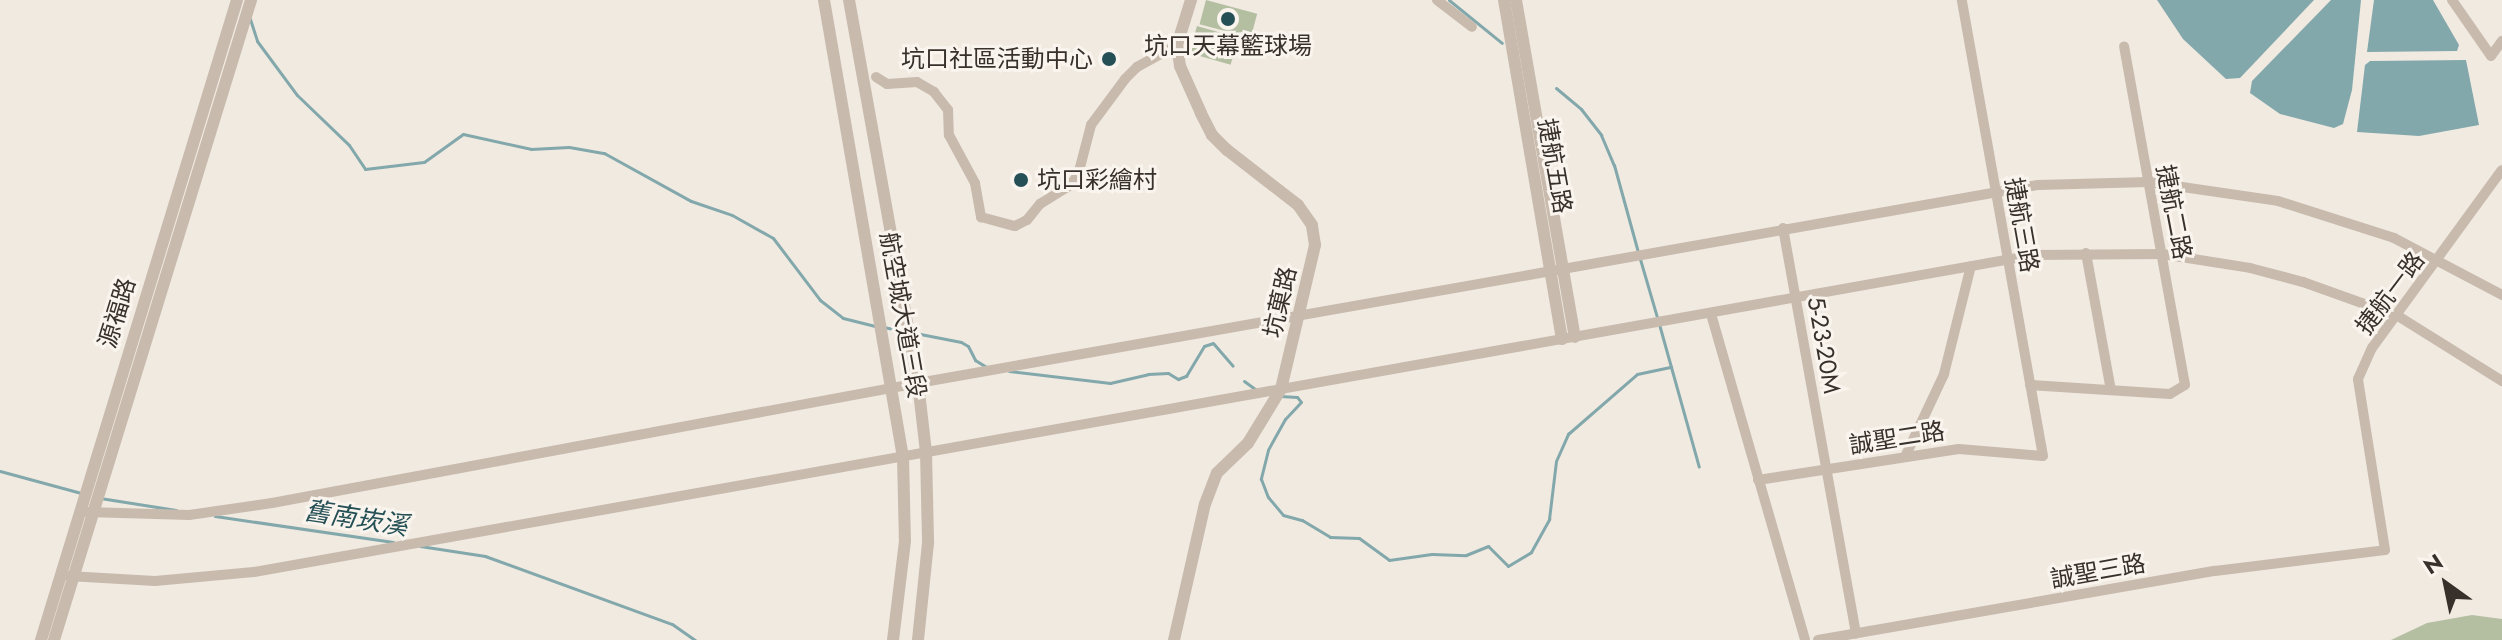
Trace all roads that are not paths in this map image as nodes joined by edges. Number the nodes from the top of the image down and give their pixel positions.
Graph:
1 (237, 0) edge
2 (251, 0) edge
3 (824, 0) edge
4 (849, 0) edge
5 (1191, 0) edge
6 (1437, 0) edge
7 (1504, 0) edge
8 (1516, 0) edge
9 (1962, 0) edge
10 (2452, 0) edge
11 (1472, 27) dead end
12 (2502, 41) edge
13 (1177, 45) junction
14 (2124, 46) dead end
15 (876, 77) dead end
16 (2502, 170) edge
17 (2148, 182) junction
18 (1996, 191) junction
19 (1783, 228) junction
20 (2086, 253) junction
21 (2162, 254) junction
22 (2440, 259) junction
23 (2008, 260) junction
24 (1971, 266) junction
25 (1558, 271) junction
26 (2502, 295) edge
27 (1795, 298) junction
28 (1711, 314) junction
29 (1301, 316) junction
30 (2398, 316) junction
31 (1568, 338) junction
32 (2502, 381) edge
33 (918, 383) junction
34 (2030, 385) junction
35 (894, 388) junction
36 (1281, 389) junction
37 (2111, 390) junction
38 (926, 452) junction
39 (903, 456) junction
40 (2043, 456) joint
41 (1905, 457) junction
42 (1826, 470) junction
43 (1758, 480) junction
44 (86, 512) junction
45 (2385, 550) joint
46 (67, 576) junction
47 (1856, 633) junction
48 (41, 640) edge
49 (54, 640) edge
50 (893, 640) edge
51 (918, 640) edge
52 (1174, 640) edge
53 (1805, 640) edge
54 (1818, 640) edge

1 - 44 street, 源福路
2 - 44 street, 源福路
3 - 35 street, 航空城大道三段
4 - 33 street, 航空城大道三段
5 - 13 street
6 - 11 street
7 - 25 street, 捷航五路
8 - 25 street, 捷航五路
9 - 18 street, 捷航三路
10 - 12 street
13 - 15 street
13 - 29 street, 坑菓路
14 - 17 street, 捷航二路
16 - 22 street, 捷航一路
17 - 18 street
17 - 21 street, 捷航二路
17 - 22 street
18 - 19 street
18 - 23 street, 捷航三路
19 - 25 street
19 - 27 street, 5-23-20M
20 - 21 street
20 - 23 street
20 - 37 street
21 - 30 street
21 - 37 street, 捷航二路
22 - 26 street
22 - 30 street, 捷航一路
23 - 24 street
23 - 34 street, 捷航三路
24 - 27 street
24 - 41 street
25 - 29 street
25 - 31 street, 捷航五路
27 - 28 street
27 - 42 street, 5-23-20M
28 - 31 street
28 - 43 street
29 - 33 street
29 - 36 street, 坑菓路
30 - 32 street
30 - 45 street, 捷航一路
31 - 36 street
33 - 35 street
33 - 38 street, 航空城大道三段
34 - 37 street
34 - 40 street, 捷航三路
35 - 39 street, 航空城大道三段
35 - 44 street
36 - 38 street
36 - 52 street, 坑菓路
38 - 39 street
38 - 51 street, 航空城大道三段
39 - 46 street
39 - 50 street, 航空城大道三段
40 - 41 street, 誠聖二路
41 - 42 street, 誠聖二路
42 - 43 street, 誠聖二路
42 - 47 street, 5-23-20M
43 - 53 street
44 - 46 street, 源福路
45 - 47 street, 誠聖三路
46 - 48 street, 源福路
46 - 49 street, 源福路
47 - 54 street, 誠聖三路

